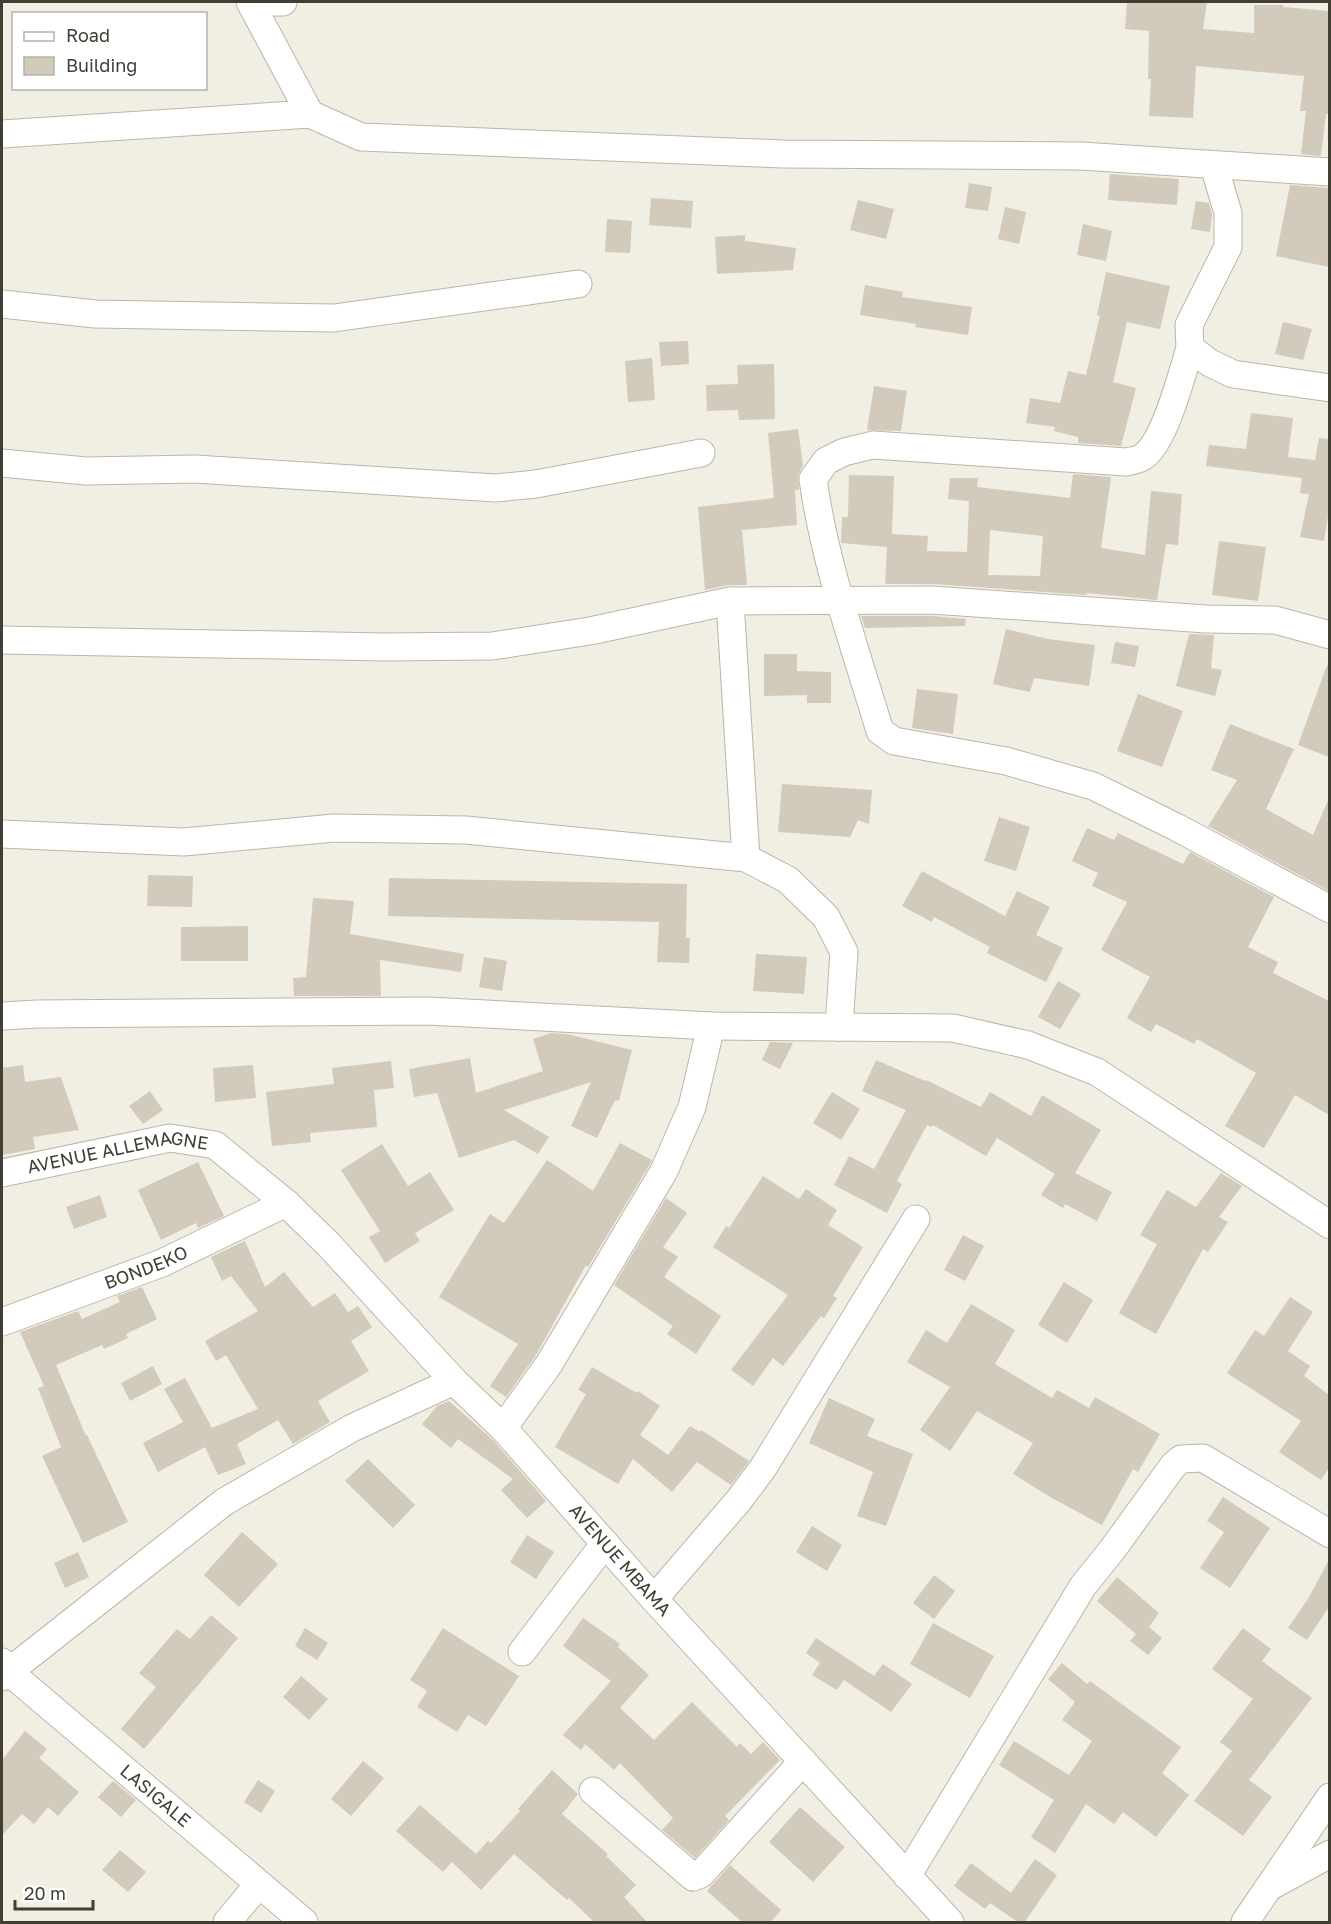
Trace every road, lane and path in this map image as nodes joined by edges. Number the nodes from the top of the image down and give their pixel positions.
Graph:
1 (250, 2) edge
2 (283, 2) edge
3 (310, 114) junction
4 (2, 134) edge
5 (1214, 166) junction
6 (1329, 172) edge
7 (578, 284) dead end
8 (2, 304) edge
9 (1190, 348) junction
10 (1329, 388) edge
11 (701, 453) dead end
12 (2, 463) edge
13 (730, 601) junction
14 (840, 601) junction
15 (1329, 635) edge
16 (2, 640) edge
17 (2, 834) edge
18 (746, 858) junction
19 (1329, 909) edge
20 (2, 1016) edge
21 (711, 1026) junction
22 (839, 1027) junction
23 (2, 1173) edge
24 (286, 1203) junction
25 (916, 1219) dead end
26 (1329, 1225) edge
27 (2, 1322) edge
28 (454, 1380) junction
29 (503, 1428) junction
30 (1329, 1534) edge
31 (605, 1543) junction
32 (654, 1599) junction
33 (522, 1652) dead end
34 (4, 1670) edge
35 (803, 1761) junction
36 (593, 1791) dead end
37 (1329, 1797) edge
38 (1329, 1854) edge
39 (907, 1876) junction
40 (259, 1884) junction
41 (1268, 1888) junction
42 (227, 1923) edge
43 (303, 1923) edge
44 (950, 1923) edge
45 (1245, 1923) edge

1 - 2 street
1 - 3 street
3 - 4 street
3 - 5 street
5 - 6 street
5 - 9 street
7 - 8 street
9 - 10 street
9 - 14 street
11 - 12 street
13 - 14 street
13 - 16 street
13 - 18 street
14 - 15 street
14 - 19 street
17 - 18 street
18 - 22 street
20 - 21 street
21 - 22 street
21 - 29 street
22 - 26 street
23 - 24 street, AVENUE ALLEMAGNE
24 - 27 street, BONDEKO
24 - 28 street, AVENUE MBAMA
25 - 32 street
28 - 29 street, AVENUE MBAMA
28 - 34 street
29 - 31 street, AVENUE MBAMA
30 - 39 street
31 - 32 street, AVENUE MBAMA
31 - 33 street
32 - 35 street, AVENUE MBAMA
34 - 40 street, LASIGALE
35 - 36 street
35 - 39 street, AVENUE MBAMA
37 - 41 street
38 - 41 street
39 - 44 street, AVENUE MBAMA
40 - 42 street
40 - 43 street, LASIGALE
41 - 45 street

